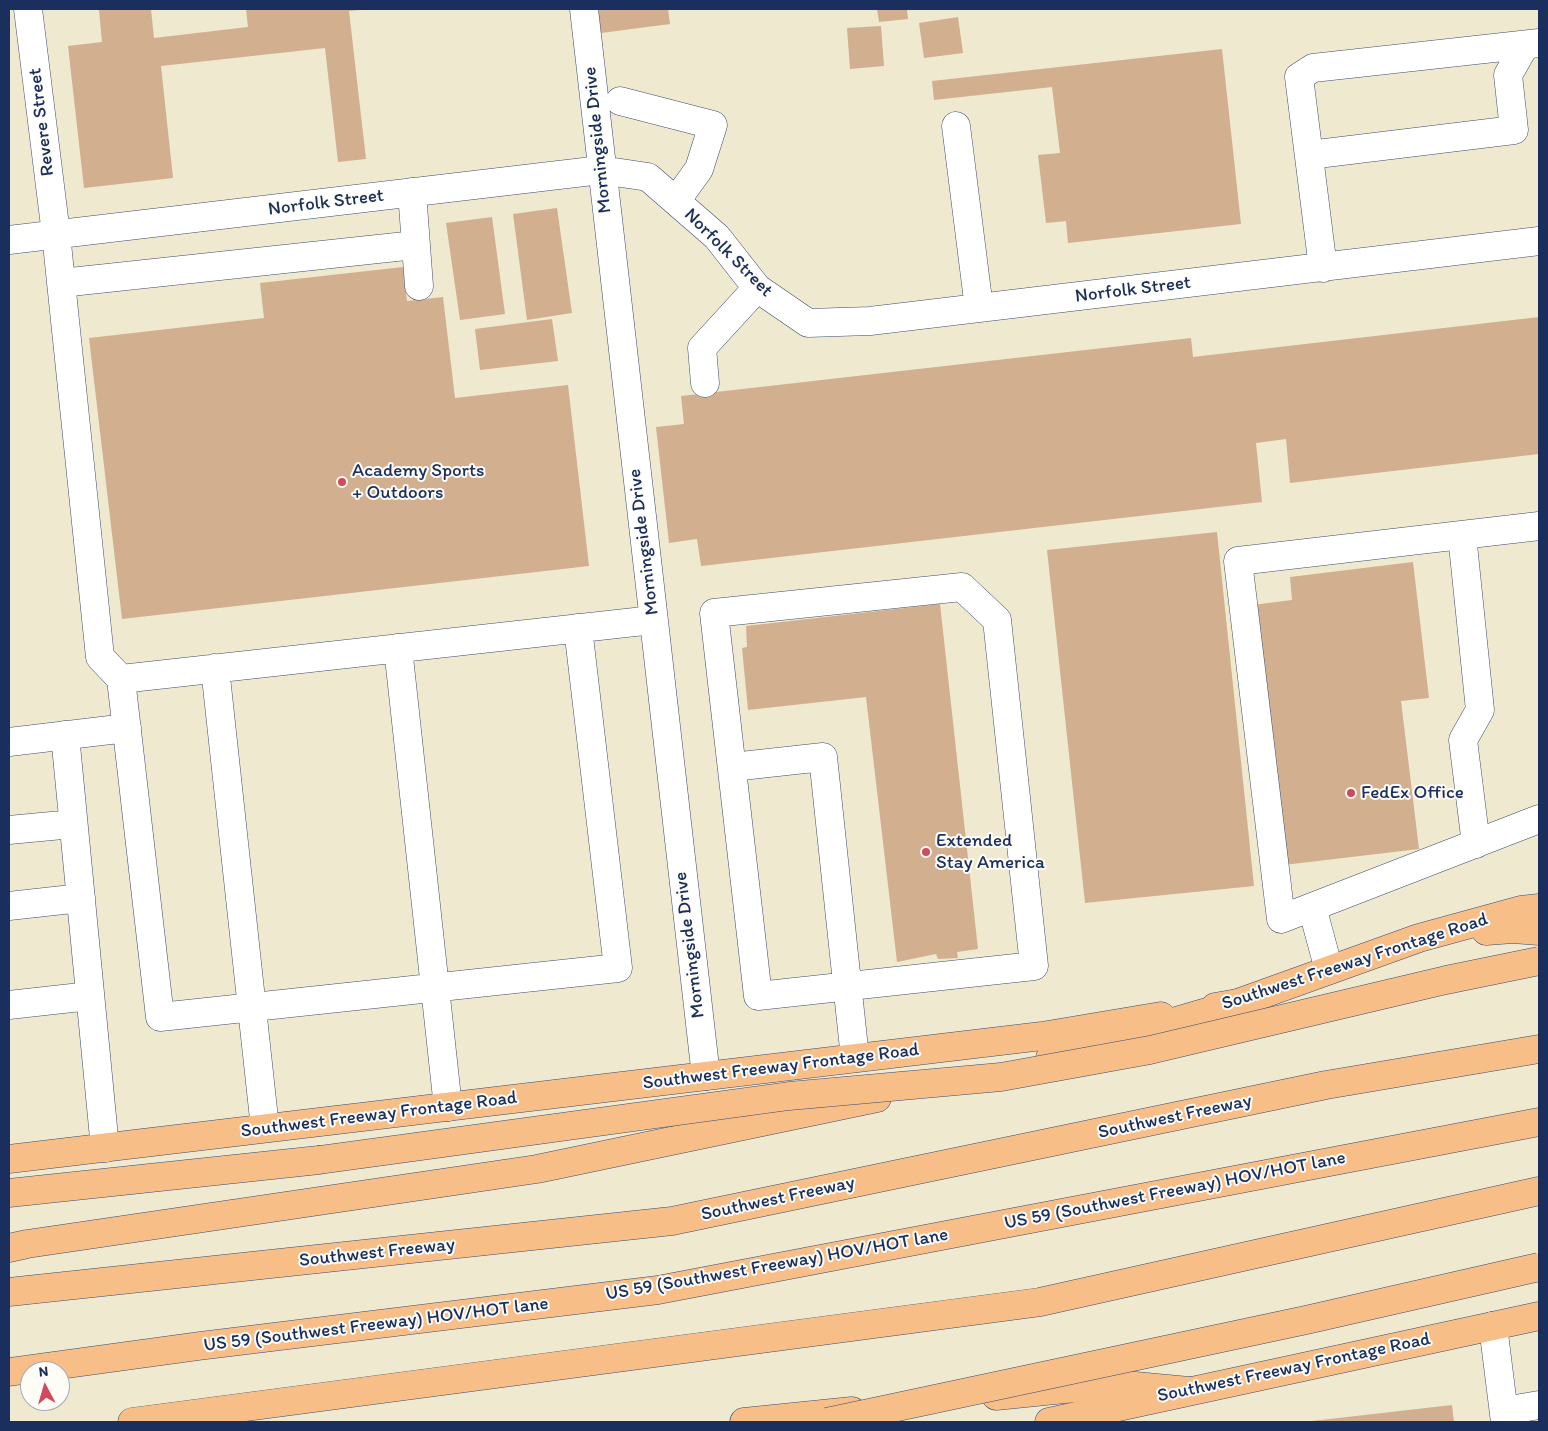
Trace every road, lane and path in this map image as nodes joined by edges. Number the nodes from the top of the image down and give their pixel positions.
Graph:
1 (28, 9) edge
2 (584, 9) edge
3 (1532, 44) edge
4 (620, 101) dead end
5 (956, 126) dead end
6 (1309, 155) junction
7 (601, 170) junction
8 (412, 192) junction
9 (676, 201) junction
10 (56, 234) junction
11 (9, 240) edge
12 (1539, 241) edge
13 (415, 245) junction
14 (1323, 268) junction
15 (61, 283) junction
16 (418, 286) dead end
17 (757, 288) junction
18 (979, 308) junction
19 (705, 384) dead end
20 (1539, 526) edge
21 (1462, 535) junction
22 (653, 620) junction
23 (578, 628) junction
24 (398, 648) junction
25 (215, 668) junction
26 (121, 679) junction
27 (127, 728) junction
28 (65, 735) junction
29 (9, 742) edge
30 (732, 767) junction
31 (1539, 819) edge
32 (73, 824) junction
33 (9, 830) edge
34 (1476, 844) junction
35 (81, 898) junction
36 (9, 906) edge
37 (1312, 906) junction
38 (1539, 908) edge
39 (1539, 931) edge
40 (1419, 938) junction
41 (1539, 961) edge
42 (1329, 970) junction
43 (435, 987) junction
44 (848, 987) junction
45 (90, 996) junction
46 (1238, 1003) junction
47 (9, 1005) edge
48 (252, 1007) junction
49 (1539, 1049) edge
50 (855, 1058) junction
51 (706, 1076) junction
52 (448, 1106) junction
53 (1539, 1122) edge
54 (265, 1128) junction
55 (105, 1148) junction
56 (9, 1159) edge
57 (1539, 1191) edge
58 (9, 1193) edge
59 (9, 1248) edge
60 (1539, 1267) edge
61 (9, 1292) edge
62 (1539, 1316) edge
63 (1493, 1326) junction
64 (9, 1372) edge
65 (1189, 1391) junction
66 (1539, 1405) edge
67 (1504, 1417) edge
68 (132, 1422) edge
69 (744, 1422) edge
70 (827, 1422) edge
71 (1049, 1422) edge

1 - 10 street, Revere Street
2 - 7 street, Morningside Drive
3 - 6 street
3 - 6 street
4 - 9 street
5 - 18 street
6 - 14 street
7 - 8 street, Norfolk Street
7 - 9 street, Norfolk Street
7 - 22 street, Morningside Drive
8 - 10 street, Norfolk Street
8 - 13 street
9 - 17 street, Norfolk Street
10 - 11 street, Norfolk Street
10 - 15 street, Revere Street
12 - 14 street, Norfolk Street
13 - 15 street
13 - 16 street
14 - 18 street, Norfolk Street
15 - 26 street, Revere Street
17 - 18 street, Norfolk Street
17 - 19 street
20 - 21 street
21 - 34 street
21 - 37 street
22 - 23 street
22 - 51 street, Morningside Drive
23 - 24 street
23 - 43 street
24 - 25 street
24 - 43 street
25 - 26 street
25 - 48 street
26 - 27 street
27 - 28 street
27 - 48 street
28 - 29 street
28 - 32 street
30 - 44 street
30 - 44 street
30 - 44 street
31 - 34 street
32 - 33 street
32 - 35 street
34 - 37 street
35 - 36 street
35 - 45 street
37 - 42 street
38 - 40 main road, Southwest Freeway Frontage Road
39 - 40 main road
40 - 42 main road, Southwest Freeway Frontage Road
41 - 58 main road, bridge
42 - 46 main road, Southwest Freeway Frontage Road
43 - 48 street
43 - 52 street
44 - 50 street
45 - 47 street
45 - 55 street
46 - 50 main road, Southwest Freeway Frontage Road
46 - 59 main road
48 - 54 street
49 - 61 main road, Southwest Freeway
50 - 51 main road, Southwest Freeway Frontage Road
51 - 52 main road, Southwest Freeway Frontage Road
52 - 54 main road, Southwest Freeway Frontage Road
53 - 64 main road, US 59 (Southwest Freeway) HOV/HOT lane
54 - 55 main road, Southwest Freeway Frontage Road
55 - 56 main road, Southwest Freeway Frontage Road
57 - 68 main road
60 - 70 main road, bridge
62 - 63 main road, Southwest Freeway Frontage Road
63 - 65 main road, Southwest Freeway Frontage Road
63 - 67 street
65 - 69 main road
65 - 71 main road, Southwest Freeway Frontage Road
66 - 67 street

